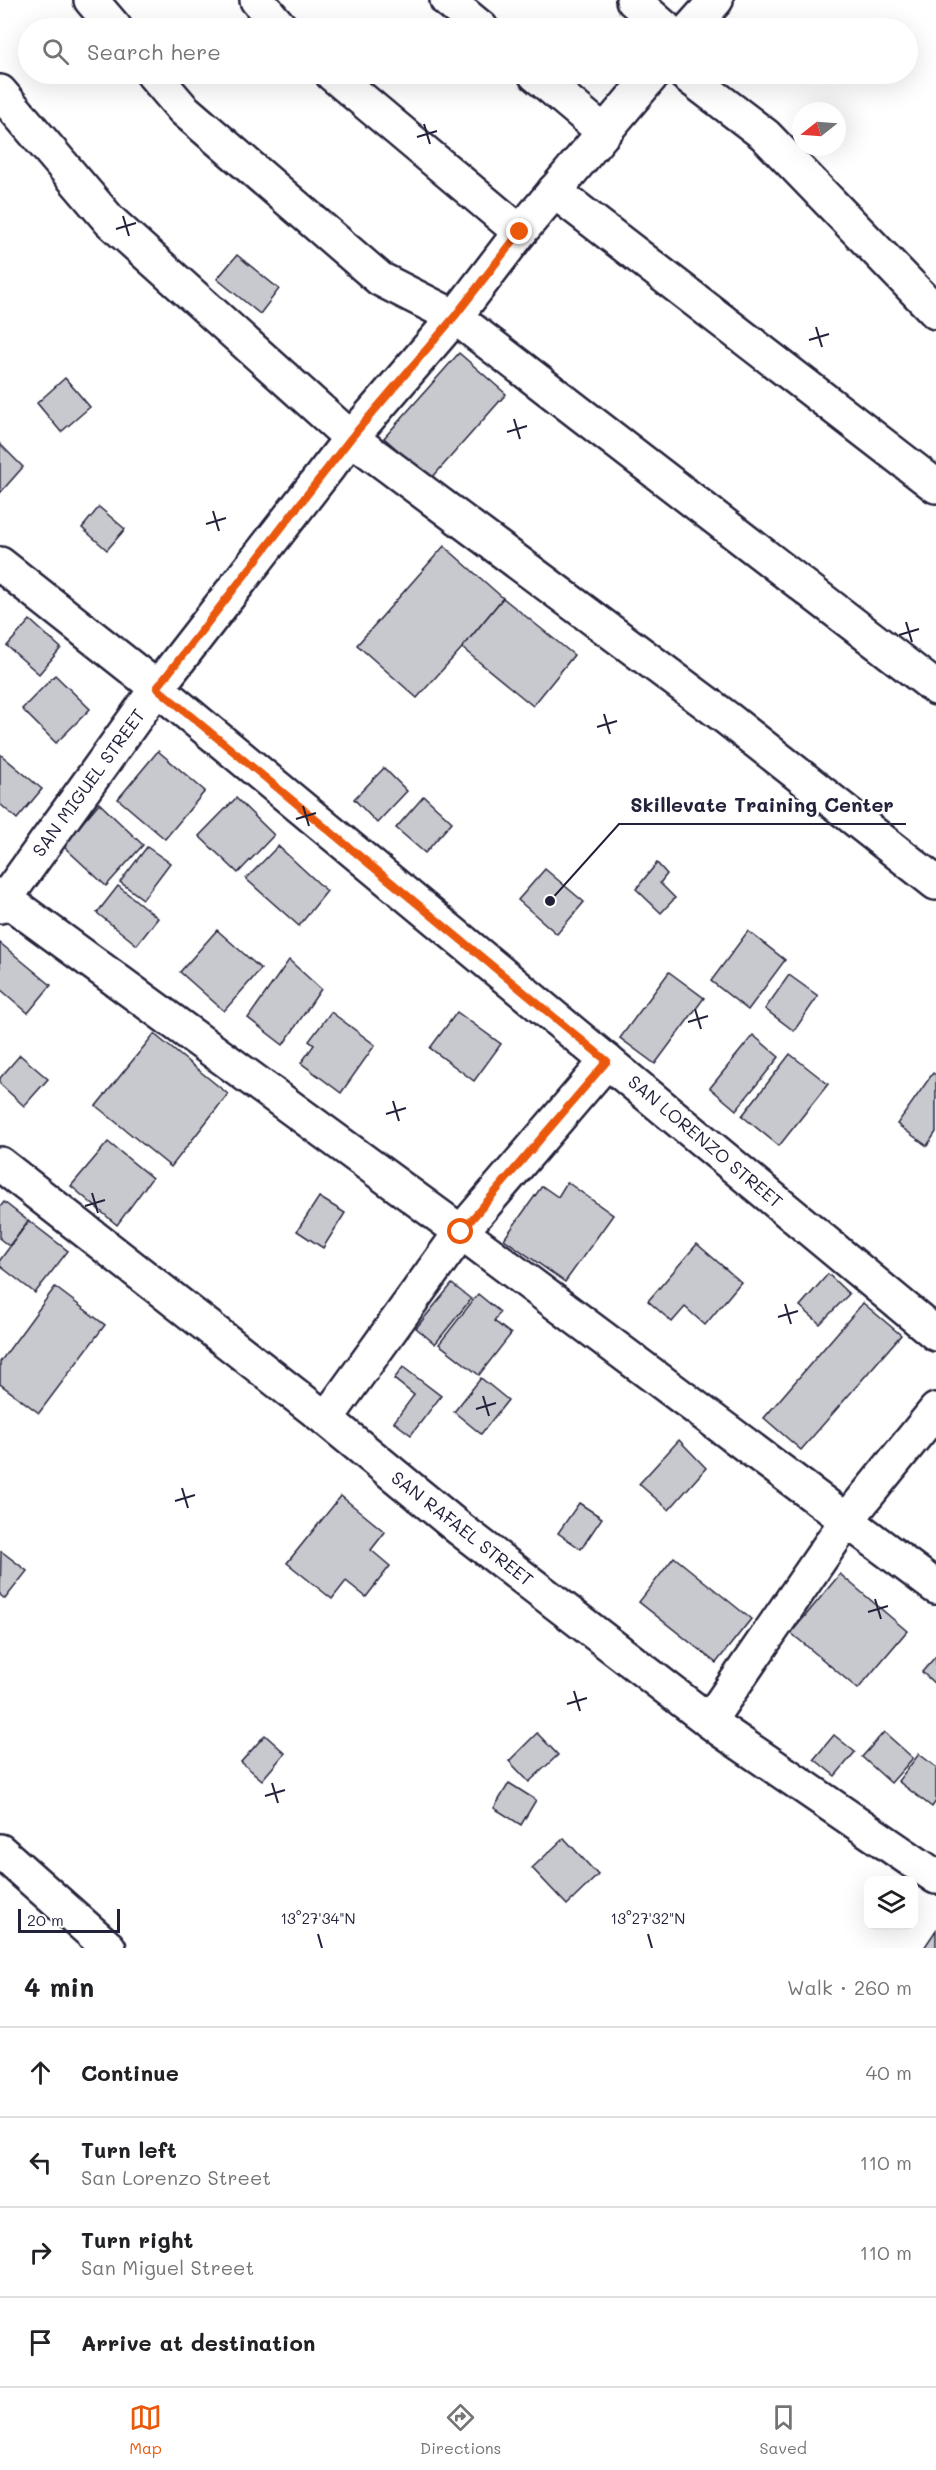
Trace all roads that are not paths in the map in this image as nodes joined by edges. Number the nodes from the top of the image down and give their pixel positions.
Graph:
1 (91, 0) edge
2 (257, 0) edge
3 (447, 0) edge
4 (633, 0) edge
5 (716, 0) edge
6 (106, 18) edge
7 (273, 18) edge
8 (469, 18) edge
9 (654, 18) edge
10 (700, 18) edge
11 (161, 84) edge
12 (344, 84) edge
13 (547, 84) edge
14 (645, 84) edge
15 (698, 84) edge
16 (0, 93) edge
17 (604, 132) junction
18 (554, 191) junction
19 (520, 232) junction
20 (936, 312) edge
21 (455, 316) junction
22 (351, 438) junction
23 (936, 486) edge
24 (0, 564) edge
25 (157, 688) junction
26 (936, 688) edge
27 (936, 884) edge
28 (2, 900) edge
29 (607, 1061) junction
30 (0, 1164) edge
31 (461, 1232) junction
32 (936, 1334) edge
33 (936, 1410) edge
34 (326, 1419) junction
35 (847, 1520) junction
36 (936, 1587) edge
37 (709, 1721) junction
38 (0, 1851) edge
39 (936, 1877) edge
40 (109, 1948) edge

1 - 6 street
2 - 7 street
3 - 8 street
4 - 9 street
5 - 10 street
11 - 21 street
12 - 19 street
13 - 17 street
14 - 17 street, SAN MIGUEL STREET
15 - 20 street
16 - 22 street
17 - 18 street, SAN MIGUEL STREET
18 - 19 street, SAN MIGUEL STREET
18 - 23 street
19 - 21 street, SAN MIGUEL STREET
21 - 22 street, SAN MIGUEL STREET
21 - 26 street
22 - 25 street, SAN MIGUEL STREET
22 - 27 street
24 - 25 street, SAN LORENZO STREET
25 - 28 street, SAN MIGUEL STREET
25 - 29 street, SAN LORENZO STREET
28 - 31 street
29 - 31 street
29 - 32 street, SAN LORENZO STREET
30 - 34 street, SAN RAFAEL STREET
31 - 34 street
31 - 35 street
33 - 35 street
34 - 37 street, SAN RAFAEL STREET
35 - 36 street
35 - 37 street
37 - 39 street, SAN RAFAEL STREET
38 - 40 street

